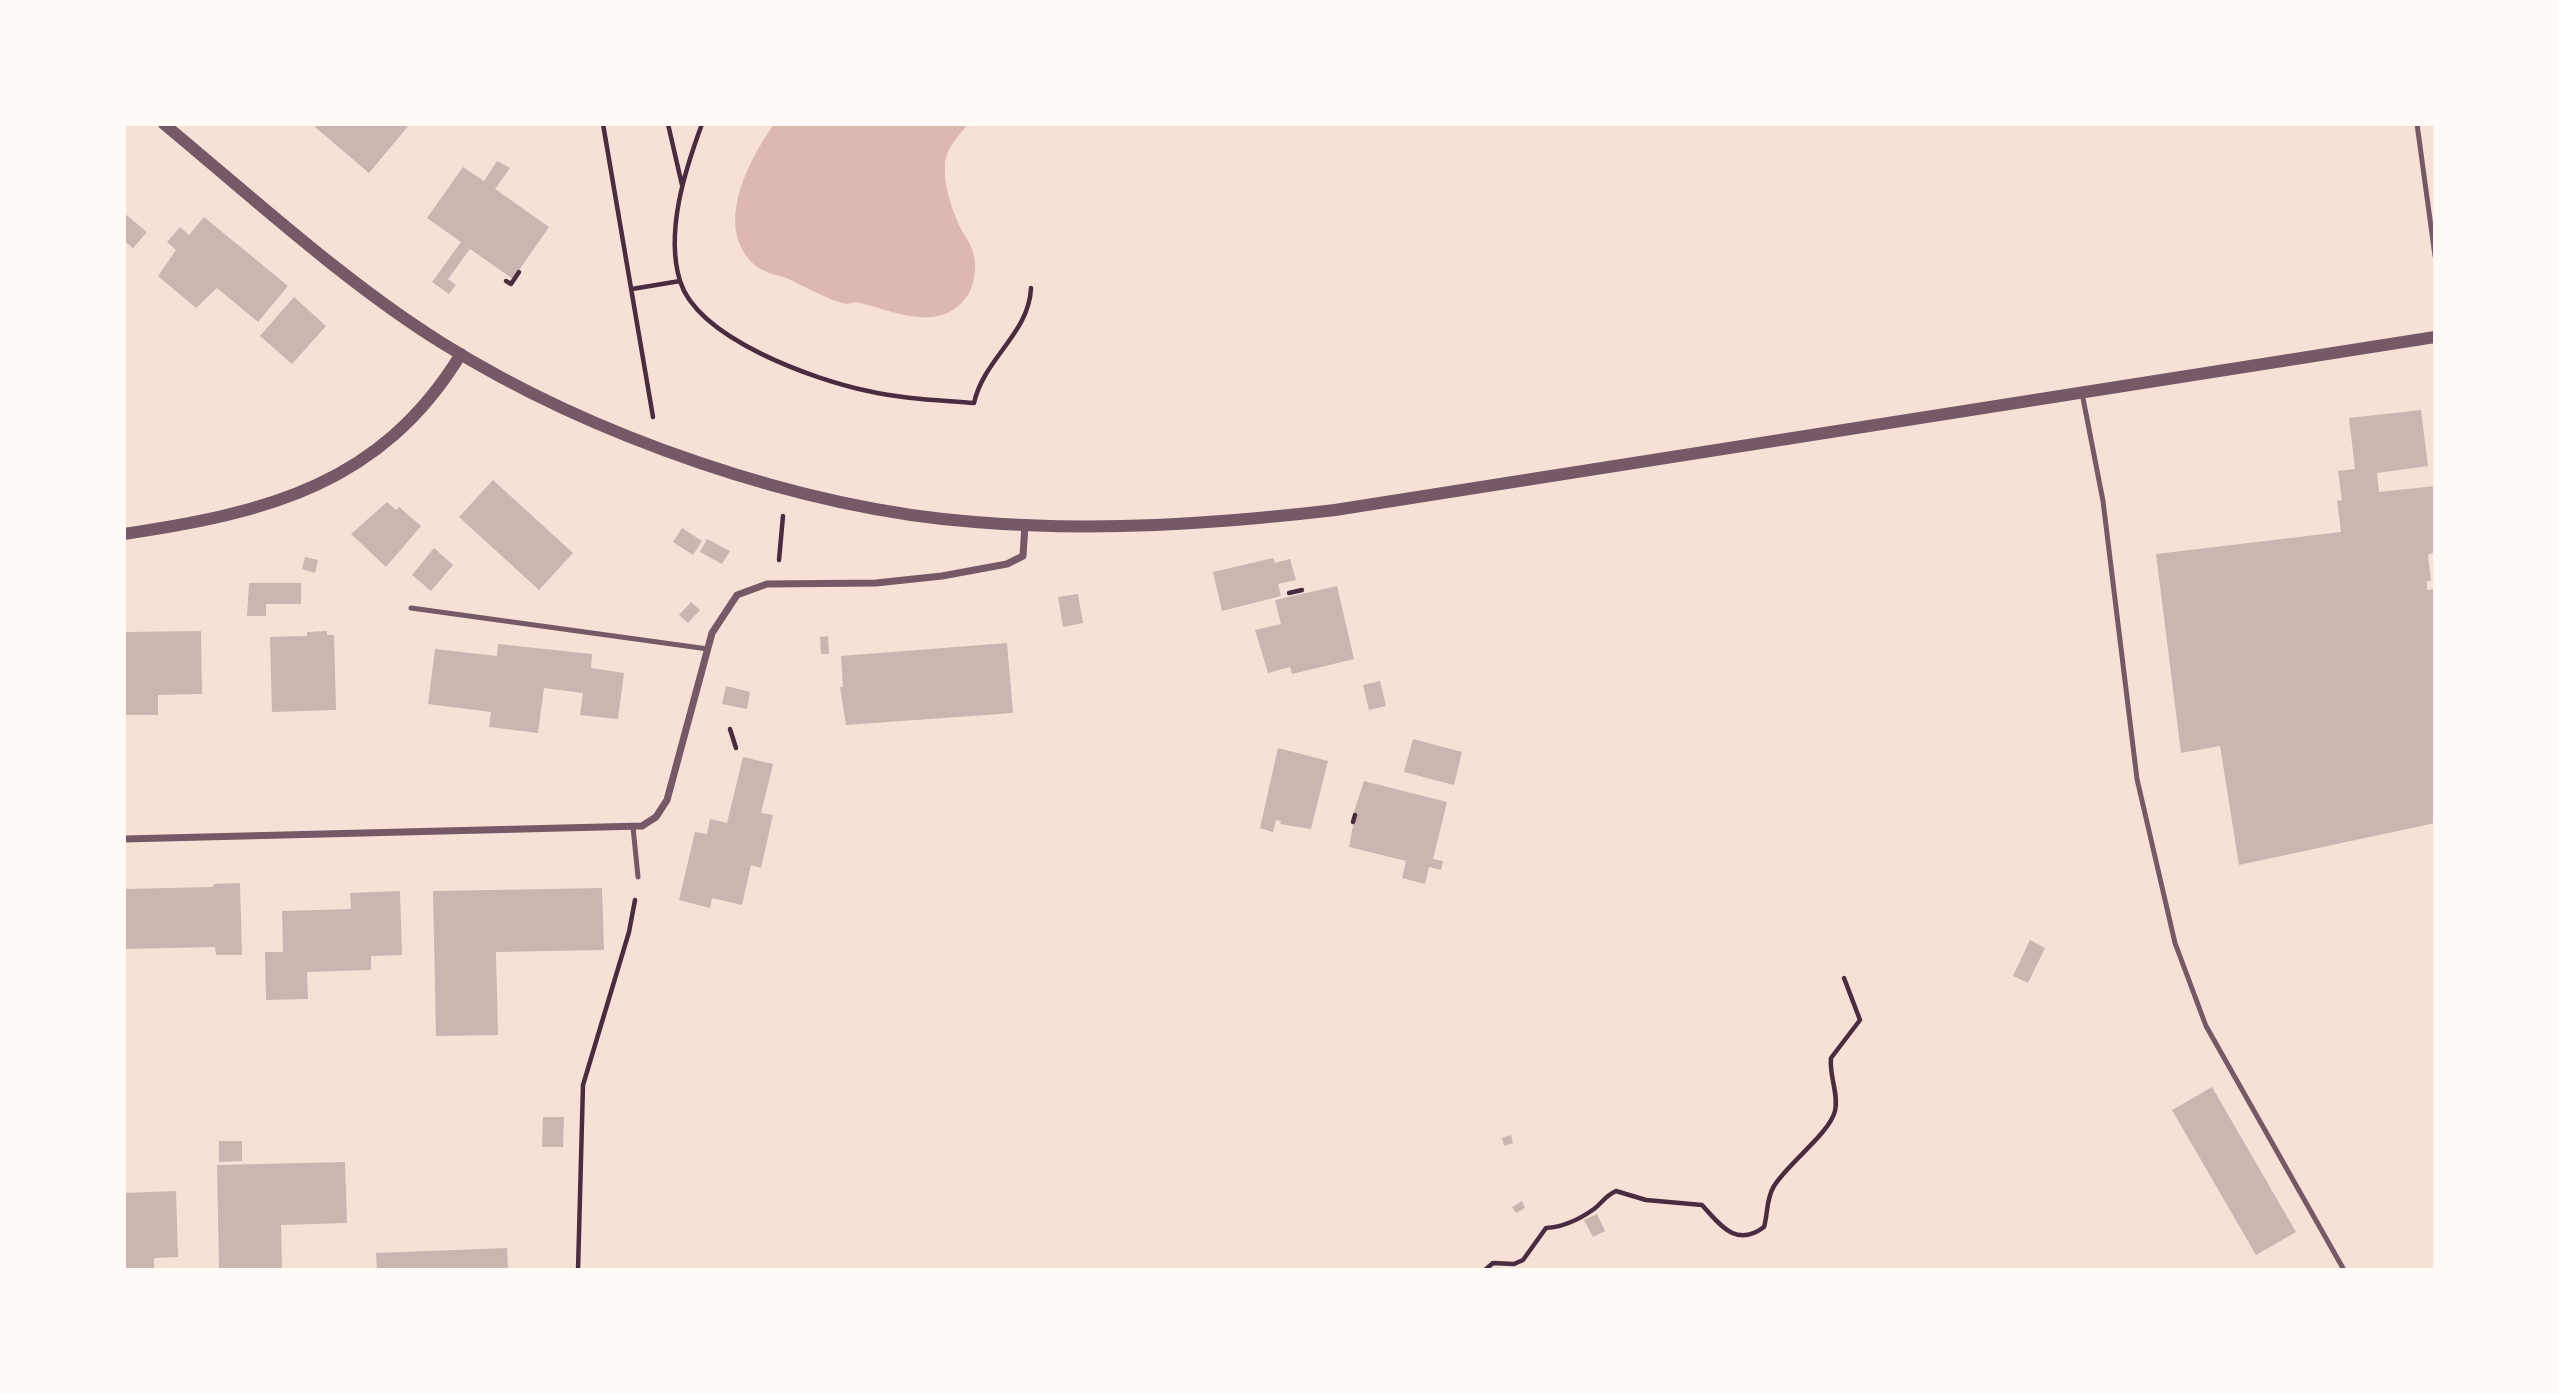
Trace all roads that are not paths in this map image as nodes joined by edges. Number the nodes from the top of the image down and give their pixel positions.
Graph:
1 (164, 124) edge
2 (2417, 124) edge
3 (2435, 256) edge
4 (2435, 337) edge
5 (461, 354) junction
6 (2082, 393) junction
7 (1025, 525) junction
8 (124, 534) edge
9 (411, 608) dead end
10 (708, 649) junction
11 (633, 827) junction
12 (124, 839) edge
13 (638, 877) road end
14 (2344, 1270) edge

1 - 5 street
2 - 3 lane
4 - 6 street
5 - 7 street
5 - 8 street
6 - 7 street
6 - 14 lane
7 - 10 street
9 - 10 lane
10 - 11 street
11 - 12 street
11 - 13 lane

